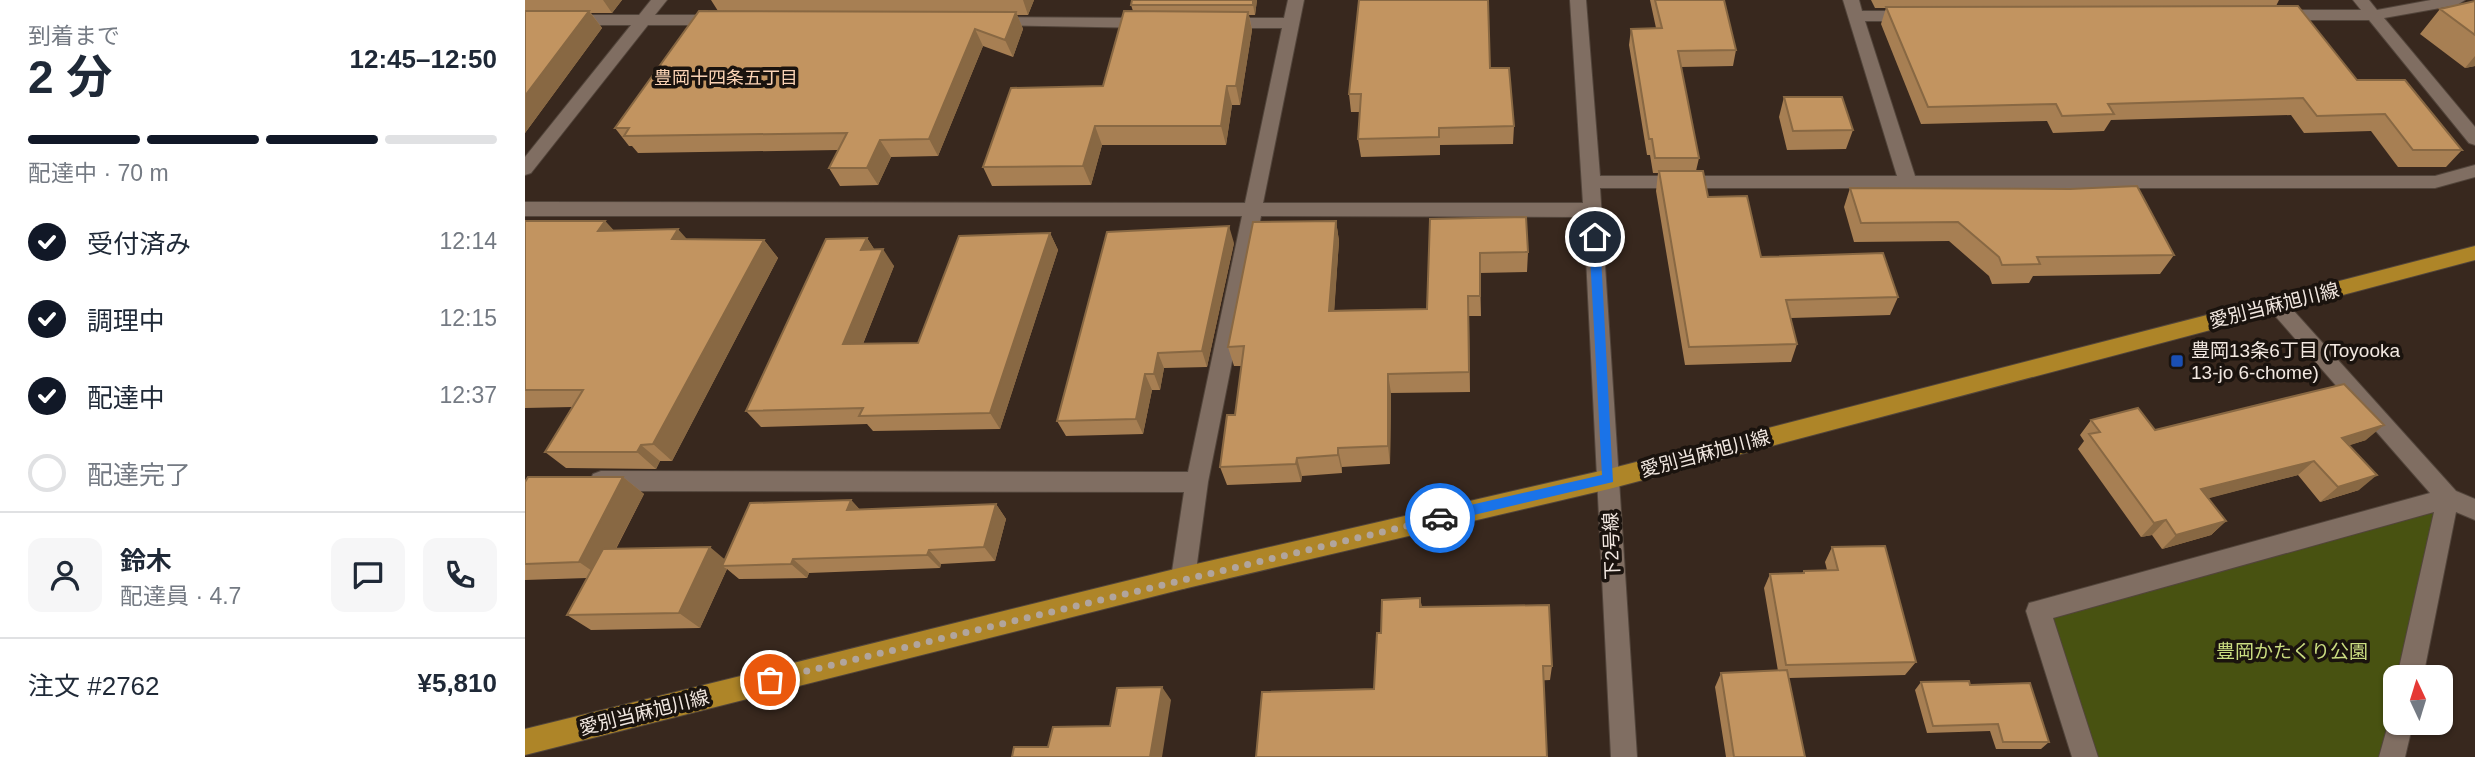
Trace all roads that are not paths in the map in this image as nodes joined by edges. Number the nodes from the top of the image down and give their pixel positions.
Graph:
1 (659, 0) edge
2 (1296, 0) edge
3 (1578, 0) edge
4 (2361, 0) edge
5 (2457, 0) edge
6 (1853, 8) edge
7 (2261, 15) edge
8 (2373, 15) junction
9 (1926, 16) edge
10 (525, 20) edge
11 (642, 20) junction
12 (739, 20) edge
13 (974, 22) edge
14 (1167, 23) edge
15 (1209, 23) edge
16 (1292, 23) junction
17 (2474, 138) edge
18 (525, 169) edge
19 (2475, 171) edge
20 (1591, 182) junction
21 (1909, 184) junction
22 (525, 209) edge
23 (1254, 209) junction
24 (1593, 210) junction
25 (2475, 253) edge
26 (2277, 304) junction
27 (1609, 479) junction
28 (581, 481) edge
29 (1197, 482) junction
30 (2448, 498) junction
31 (2475, 510) edge
32 (1183, 578) junction
33 (2413, 665) edge
34 (2397, 735) edge
35 (525, 742) edge
36 (1624, 757) edge
37 (2085, 757) edge
38 (2392, 757) edge

1 - 11 street
2 - 16 street
3 - 20 street, 下2号線
4 - 8 street
5 - 8 street
6 - 9 street
6 - 21 street
7 - 8 street
8 - 17 street
10 - 11 street
11 - 12 street
11 - 18 street
13 - 14 street
15 - 16 street
16 - 23 street
19 - 21 street
20 - 21 street
20 - 24 street, 下2号線
22 - 23 street
23 - 24 street
23 - 29 street
24 - 27 street, 下2号線
25 - 26 main road, 愛別当麻旭川線
26 - 27 main road, 愛別当麻旭川線
26 - 30 street
27 - 32 main road, 愛別当麻旭川線
27 - 36 street, 下2号線
28 - 29 street
29 - 32 street
30 - 31 street
30 - 33 street
30 - 37 street
32 - 35 main road, 愛別当麻旭川線
34 - 38 street

